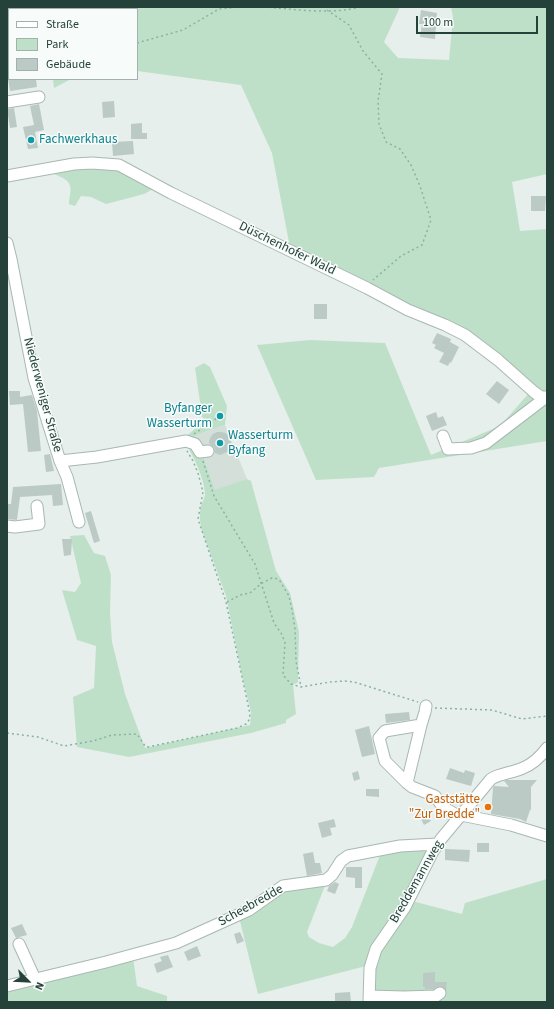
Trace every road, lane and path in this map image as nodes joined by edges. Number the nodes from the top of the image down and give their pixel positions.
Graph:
1 (240, 7) edge
2 (264, 7) edge
3 (359, 7) edge
4 (327, 10) junction
5 (138, 43) edge
6 (39, 97) dead end
7 (7, 102) edge
8 (7, 176) edge
9 (7, 243) edge
10 (367, 288) junction
11 (546, 398) edge
12 (220, 416) dead end
13 (443, 436) dead end
14 (195, 445) junction
15 (60, 461) junction
16 (37, 506) dead end
17 (79, 522) dead end
18 (7, 526) edge
19 (262, 583) junction
20 (226, 602) junction
21 (300, 687) junction
22 (426, 706) junction
23 (547, 716) edge
24 (421, 725) junction
25 (7, 733) edge
26 (547, 748) edge
27 (407, 783) junction
28 (460, 816) junction
29 (547, 836) edge
30 (437, 844) junction
31 (18, 944) dead end
32 (35, 979) junction
33 (7, 986) edge
34 (440, 994) dead end
35 (369, 999) edge

1 - 5 path
2 - 4 path
3 - 4 path
4 - 10 path
6 - 7 street
8 - 10 street, Düschenhofer Wald
9 - 15 street, Niederweniger Straße
10 - 11 street, Düschenhofer Wald
11 - 13 street, Düschenhofer Wald
12 - 14 path
14 - 15 street
14 - 19 path
14 - 20 path
15 - 17 street, Niederweniger Straße
16 - 18 street
19 - 20 path
19 - 21 path
19 - 21 path
20 - 25 path
21 - 22 path
22 - 23 path
22 - 24 street
24 - 27 street
24 - 27 street
26 - 28 street, Breddemannweg
27 - 28 street
28 - 29 street
28 - 30 street, Breddemannweg
30 - 32 street, Scheebredde
30 - 35 street, Breddemannweg
31 - 32 street
32 - 33 street, Scheebredde
34 - 35 street

